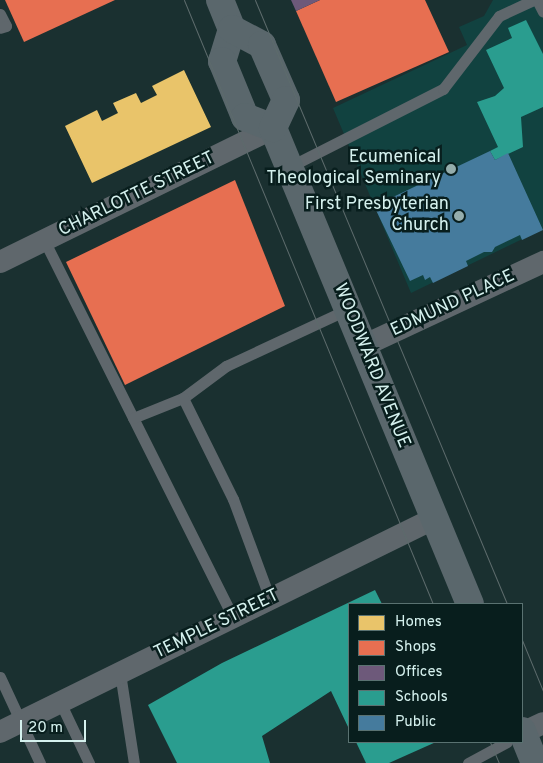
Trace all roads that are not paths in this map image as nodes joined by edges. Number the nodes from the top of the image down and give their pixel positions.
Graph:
1 (220, 0) edge
2 (535, 0) edge
3 (543, 12) edge
4 (0, 14) edge
5 (0, 28) edge
6 (232, 29) junction
7 (273, 128) junction
8 (289, 167) junction
9 (44, 240) junction
10 (0, 262) edge
11 (543, 262) edge
12 (348, 309) junction
13 (363, 346) junction
14 (183, 398) junction
15 (133, 418) junction
16 (434, 518) junction
17 (270, 599) junction
18 (470, 603) edge
19 (233, 617) junction
20 (120, 673) junction
21 (0, 677) edge
22 (60, 702) junction
23 (20, 722) junction
24 (0, 732) edge
25 (523, 732) edge
26 (503, 743) edge
27 (40, 763) edge
28 (89, 763) edge
29 (134, 763) edge
30 (468, 763) edge
31 (535, 763) edge

1 - 6 main road
2 - 3 lane
2 - 8 lane
4 - 5 lane
6 - 7 main road
6 - 7 main road
7 - 8 main road, WOODWARD AVENUE
7 - 9 street, CHARLOTTE STREET
8 - 12 main road, WOODWARD AVENUE
9 - 10 street, CHARLOTTE STREET
9 - 15 lane
11 - 13 street, EDMUND PLACE
12 - 13 main road, WOODWARD AVENUE
12 - 14 lane
13 - 16 main road, WOODWARD AVENUE
14 - 15 lane
14 - 17 lane
15 - 19 lane
16 - 17 street, TEMPLE STREET
16 - 18 main road, WOODWARD AVENUE
17 - 19 street, TEMPLE STREET
19 - 20 street, TEMPLE STREET
20 - 22 street, TEMPLE STREET
20 - 29 lane
21 - 23 lane
22 - 23 street, TEMPLE STREET
22 - 28 lane
23 - 24 street, TEMPLE STREET
23 - 27 lane
25 - 31 main road
26 - 30 lane

